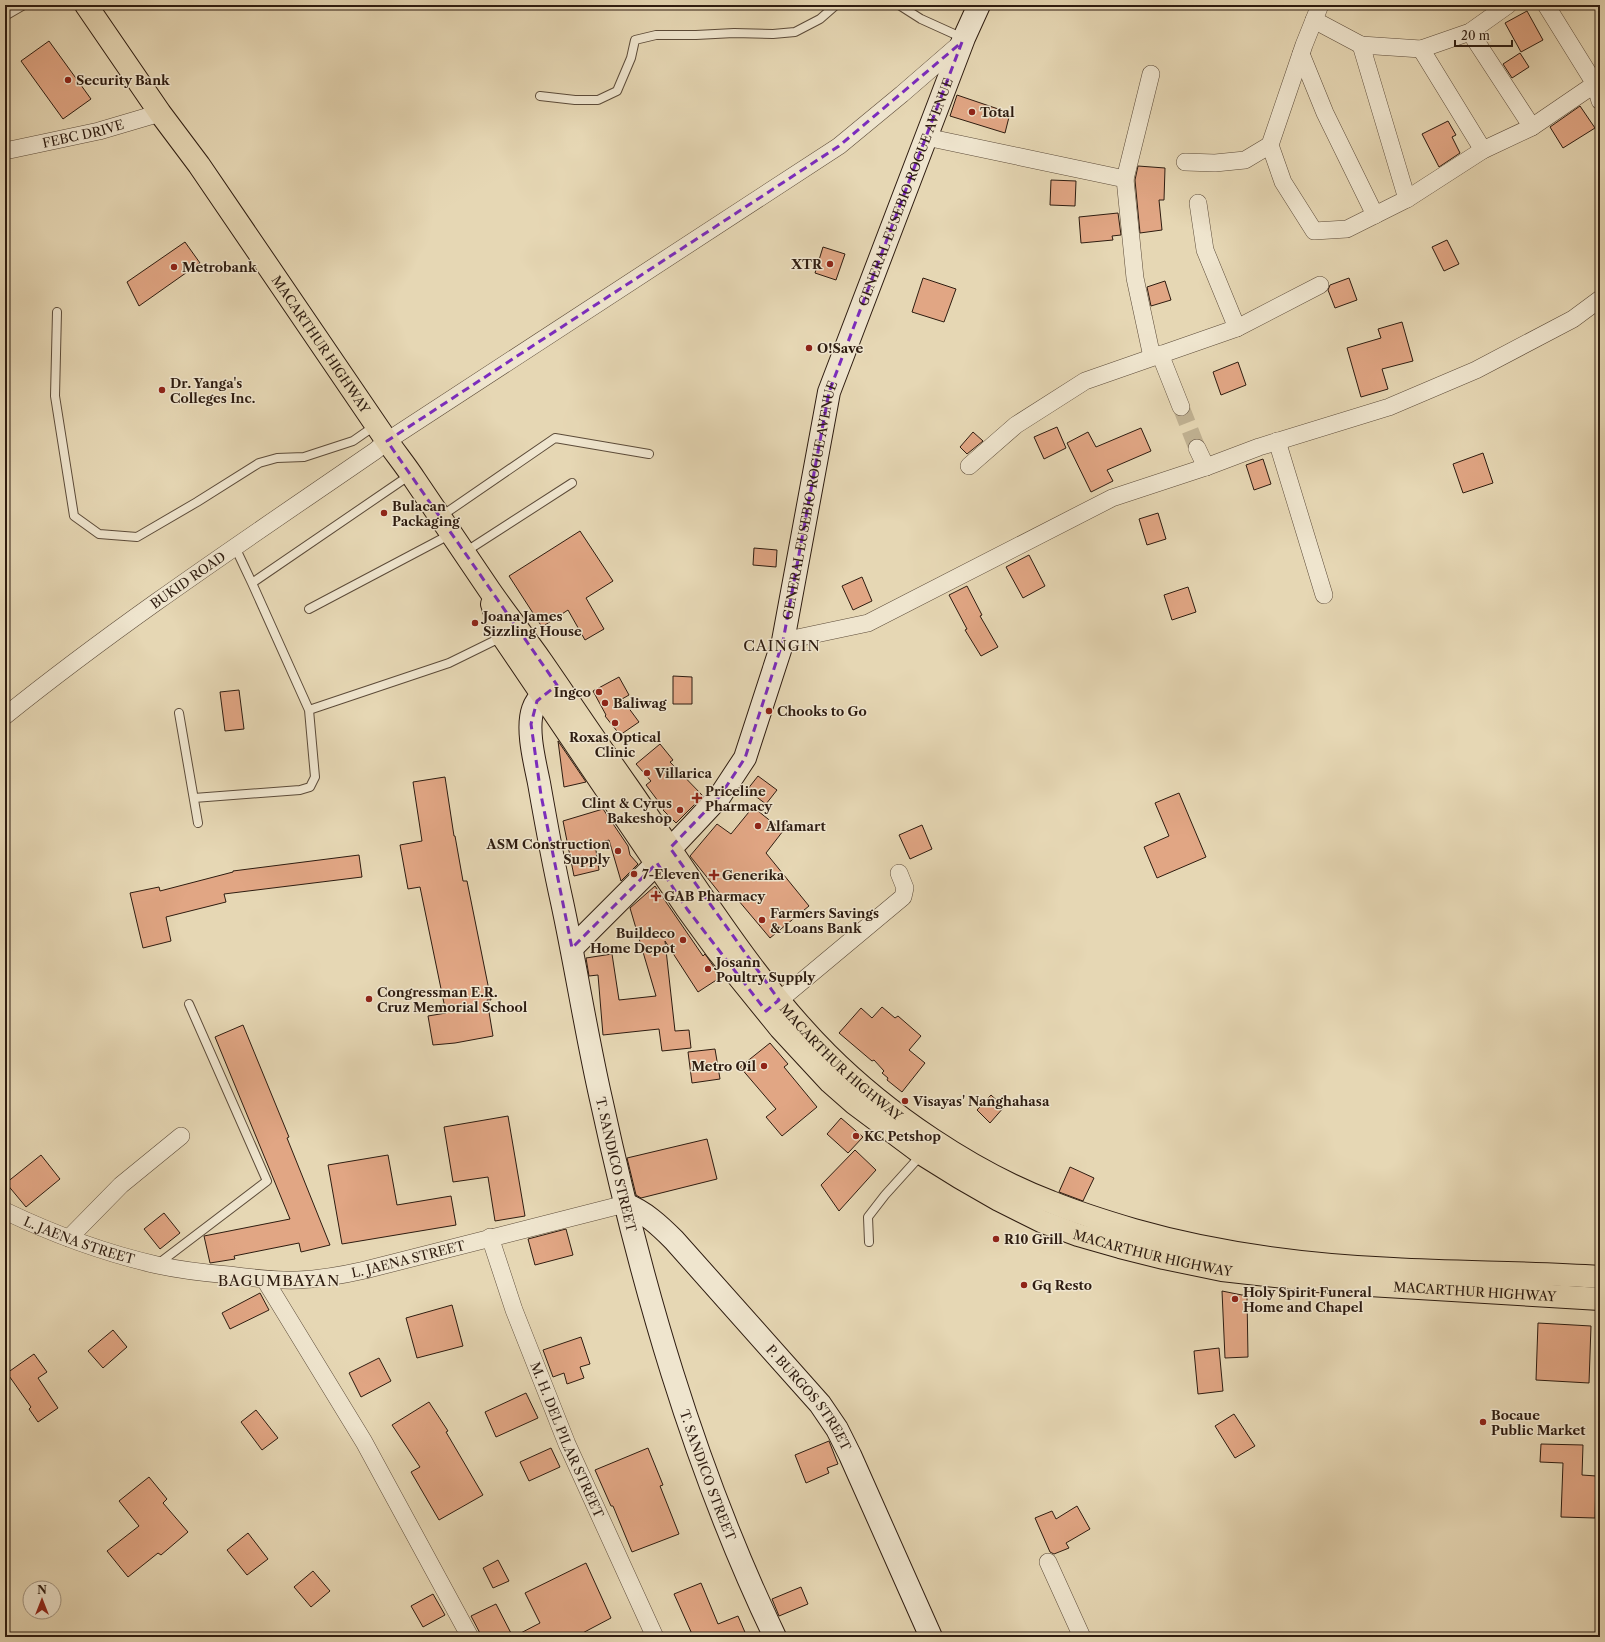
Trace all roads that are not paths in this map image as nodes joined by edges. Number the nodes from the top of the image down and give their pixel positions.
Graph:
1 (24, 5) edge
2 (86, 5) edge
3 (836, 5) edge
4 (899, 5) edge
5 (979, 5) edge
6 (1508, 5) edge
7 (1546, 5) edge
8 (1317, 13) edge
9 (5, 16) edge
10 (1470, 32) junction
11 (963, 40) junction
12 (1361, 45) junction
13 (1421, 49) junction
14 (1301, 54) junction
15 (1151, 74) dead end
16 (1595, 84) junction
17 (540, 96) dead end
18 (1600, 101) edge
19 (160, 114) junction
20 (1532, 127) junction
21 (926, 137) junction
22 (1270, 145) junction
23 (1483, 150) junction
24 (5, 151) edge
25 (1185, 162) dead end
26 (1125, 179) junction
27 (1407, 199) junction
28 (1198, 203) dead end
29 (1375, 215) junction
30 (1320, 285) dead end
31 (1600, 300) edge
32 (57, 312) dead end
33 (1237, 328) junction
34 (1156, 355) junction
35 (1181, 407) tunnel mouth
36 (379, 439) junction
37 (1277, 441) junction
38 (1197, 448) tunnel mouth
39 (649, 454) dead end
40 (969, 466) dead end
41 (1206, 467) junction
42 (412, 474) junction
43 (572, 483) dead end
44 (445, 526) junction
45 (234, 547) junction
46 (465, 552) junction
47 (252, 583) junction
48 (486, 586) junction
49 (1324, 595) dead end
50 (309, 609) dead end
51 (503, 637) junction
52 (783, 641) junction
53 (550, 690) junction
54 (309, 710) junction
55 (179, 713) dead end
56 (5, 716) edge
57 (194, 798) junction
58 (198, 823) dead end
59 (664, 856) junction
60 (899, 873) dead end
61 (572, 948) junction
62 (189, 1004) dead end
63 (772, 1006) junction
64 (181, 1136) dead end
65 (928, 1147) junction
66 (625, 1204) junction
67 (5, 1211) edge
68 (69, 1238) junction
69 (490, 1238) junction
70 (869, 1242) dead end
71 (157, 1265) junction
72 (1600, 1277) edge
73 (265, 1280) junction
74 (1600, 1299) edge
75 (1048, 1562) dead end
76 (470, 1637) edge
77 (655, 1637) edge
78 (775, 1637) edge
79 (931, 1637) edge
80 (1082, 1637) edge

1 - 9 lane
2 - 19 highway, MACARTHUR HIGHWAY
3 - 17 lane
4 - 11 lane
5 - 11 main road, GENERAL EUSEBIO ROGUE AVENUE
6 - 10 street
7 - 16 street
8 - 12 street
8 - 14 street
10 - 13 street
10 - 20 street
11 - 21 main road, GENERAL EUSEBIO ROGUE AVENUE
11 - 36 street, BUKID ROAD
12 - 13 street
12 - 27 street
13 - 23 street
14 - 22 street
14 - 29 street
15 - 26 street
16 - 18 street
16 - 20 street
19 - 24 street, FEBC DRIVE
19 - 36 highway, MACARTHUR HIGHWAY
20 - 23 street
21 - 26 street
21 - 52 main road, GENERAL EUSEBIO ROGUE AVENUE
22 - 25 street
22 - 29 street
23 - 27 street
26 - 34 street
27 - 29 street
28 - 33 street
30 - 33 street
31 - 37 street
32 - 36 lane
33 - 34 street
34 - 35 street
34 - 40 street
36 - 42 highway, MACARTHUR HIGHWAY
36 - 45 street, BUKID ROAD
37 - 41 street
37 - 49 street
38 - 41 street
39 - 44 lane
41 - 52 street
42 - 44 highway, MACARTHUR HIGHWAY
42 - 47 lane
43 - 46 lane
44 - 46 highway, MACARTHUR HIGHWAY
44 - 50 lane
45 - 47 lane
45 - 56 street, BUKID ROAD
46 - 48 highway, MACARTHUR HIGHWAY
47 - 54 lane
48 - 51 highway, MACARTHUR HIGHWAY
48 - 53 highway, MACARTHUR HIGHWAY
51 - 53 highway, MACARTHUR HIGHWAY
51 - 54 lane
52 - 59 main road, GENERAL EUSEBIO ROGUE AVENUE
53 - 59 highway, MACARTHUR HIGHWAY
53 - 61 main road, T. SANDICO STREET
54 - 57 lane
55 - 57 lane
57 - 58 lane
59 - 61 main road, GENERAL EUSEBIO ROGUE AVENUE
59 - 63 highway, MACARTHUR HIGHWAY
60 - 63 street
61 - 66 main road, T. SANDICO STREET
62 - 71 lane
63 - 65 highway, MACARTHUR HIGHWAY
64 - 68 street
65 - 70 lane
65 - 72 highway, MACARTHUR HIGHWAY
65 - 74 highway, MACARTHUR HIGHWAY
66 - 69 street, L. JAENA STREET
66 - 78 main road, T. SANDICO STREET
66 - 79 main road, P. BURGOS STREET
67 - 68 street, L. JAENA STREET
68 - 71 street, L. JAENA STREET
69 - 73 street, L. JAENA STREET
69 - 77 street, M. H. DEL PILAR STREET
71 - 73 street, L. JAENA STREET
73 - 76 street
75 - 80 street

